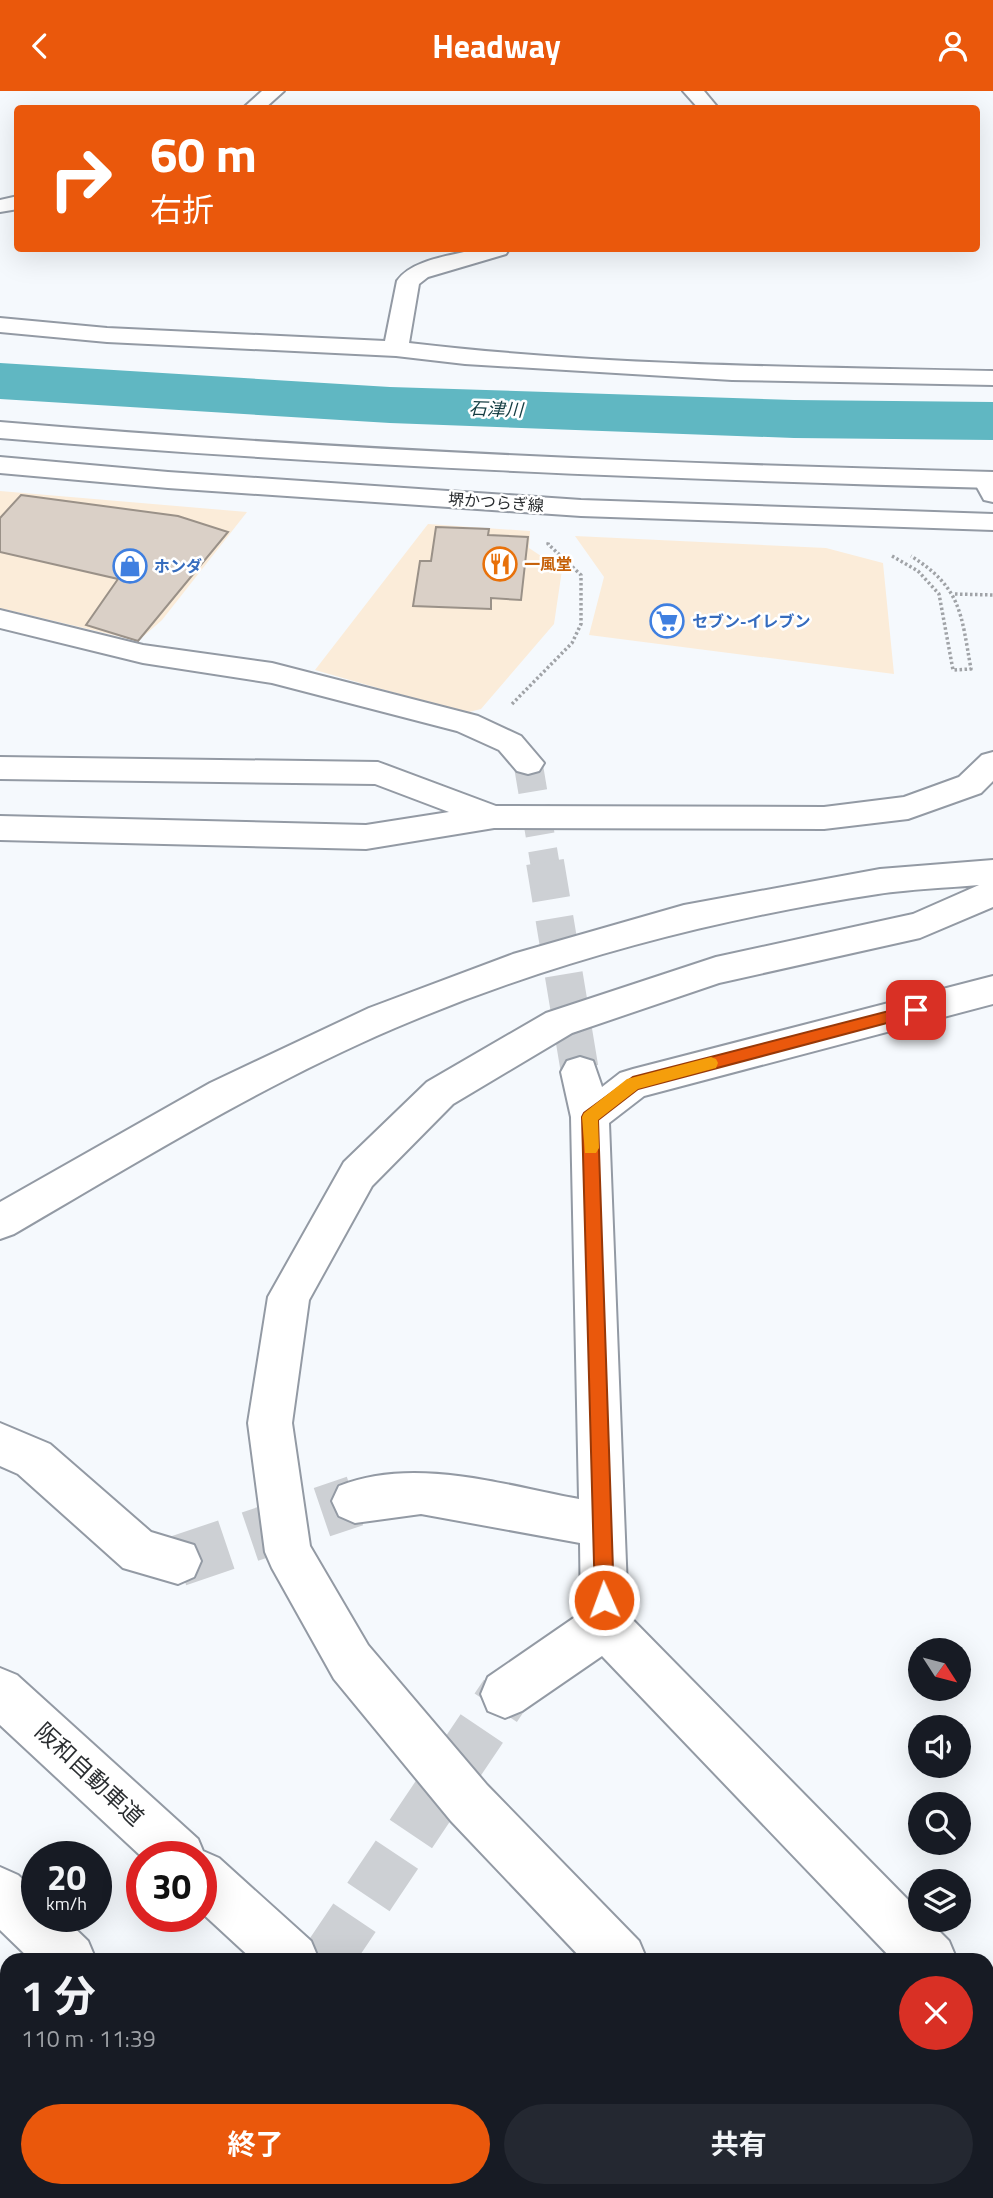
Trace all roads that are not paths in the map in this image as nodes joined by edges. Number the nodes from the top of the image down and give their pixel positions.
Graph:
1 (274, 91) edge
2 (693, 91) edge
3 (256, 105) edge
4 (706, 105) edge
5 (488, 252) edge
6 (0, 325) edge
7 (396, 349) junction
8 (993, 378) edge
9 (0, 430) edge
10 (0, 465) edge
11 (991, 485) edge
12 (993, 522) edge
13 (0, 618) edge
14 (528, 763) tunnel mouth
15 (993, 763) edge
16 (0, 768) edge
17 (494, 817) junction
18 (0, 828) edge
19 (993, 872) edge
20 (993, 893) edge
21 (993, 990) edge
22 (580, 1072) tunnel mouth
23 (590, 1117) junction
24 (0, 1222) edge
25 (0, 1444) edge
26 (355, 1501) tunnel mouth
27 (602, 1525) junction
28 (178, 1561) tunnel mouth
29 (606, 1625) junction
30 (0, 1692) edge
31 (505, 1694) tunnel mouth
32 (163, 1841) edge
33 (217, 1891) edge
34 (0, 1893) edge
35 (62, 1953) edge
36 (284, 1953) edge
37 (613, 1953) edge
38 (923, 1953) edge

1 - 3 main road
2 - 4 main road
5 - 7 main road
6 - 7 main road
7 - 8 main road
9 - 11 main road, 堺かつらぎ線
10 - 12 main road, 堺かつらぎ線
13 - 14 main road
15 - 17 main road
16 - 17 main road
17 - 18 main road
19 - 24 main road
20 - 37 main road
21 - 23 main road
22 - 23 main road
23 - 27 main road
25 - 28 main road
26 - 27 main road
27 - 29 main road
29 - 31 main road
29 - 38 main road
30 - 32 main road, 阪和自動車道
33 - 36 main road
34 - 35 main road

